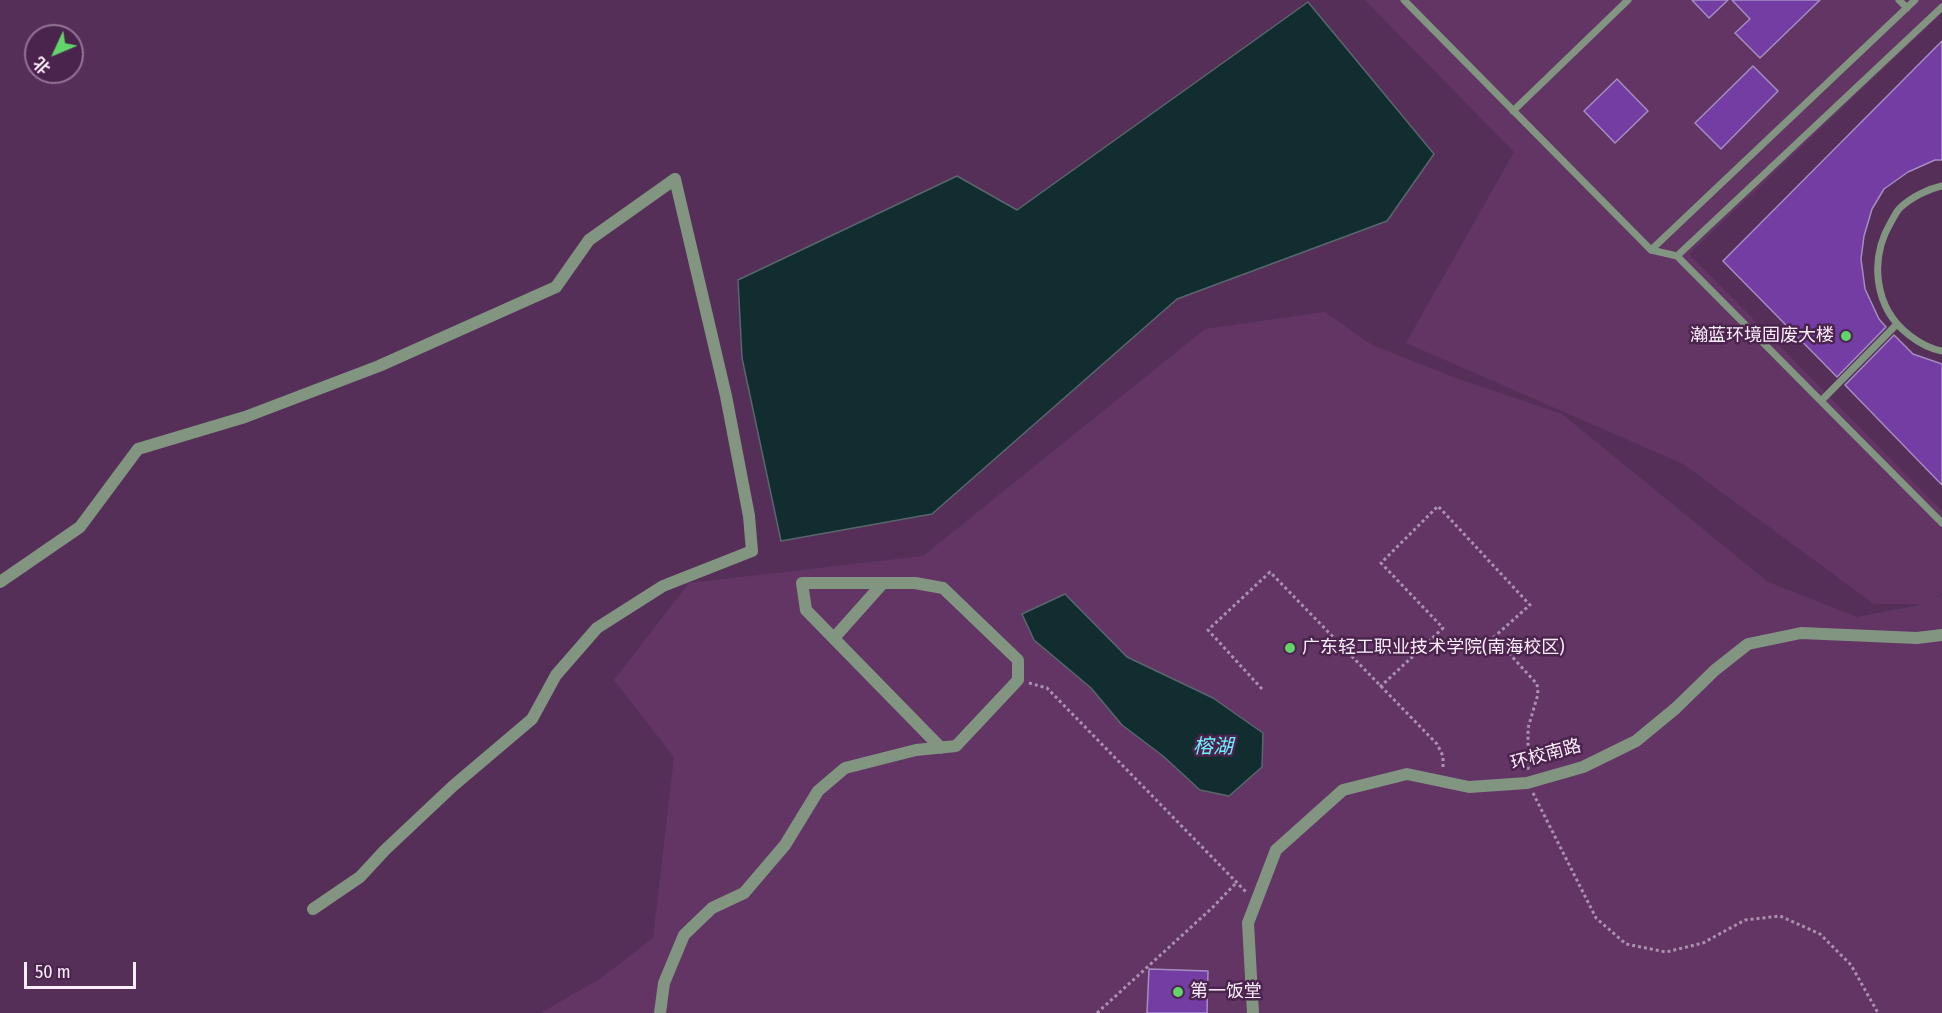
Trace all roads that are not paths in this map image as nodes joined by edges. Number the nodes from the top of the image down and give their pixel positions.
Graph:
1 (1404, 0) edge
2 (1628, 0) edge
3 (1899, 0) edge
4 (1915, 0) edge
5 (1942, 7) edge
6 (1907, 8) junction
7 (1513, 111) junction
8 (1942, 186) edge
9 (1652, 250) junction
10 (1677, 256) junction
11 (1896, 325) junction
12 (1942, 351) edge
13 (1821, 401) junction
14 (1942, 523) edge
15 (0, 582) edge
16 (883, 583) junction
17 (1942, 635) edge
18 (834, 638) junction
19 (941, 748) junction
20 (313, 909) dead end
21 (660, 1013) edge
22 (1253, 1013) edge

1 - 7 lane
2 - 7 lane
3 - 6 lane
4 - 6 lane
5 - 10 lane
6 - 9 lane
7 - 9 lane
8 - 11 lane
9 - 10 lane
10 - 13 lane
11 - 12 lane
11 - 13 lane
13 - 14 lane
15 - 20 street
16 - 18 street
16 - 18 street
16 - 19 street
17 - 22 street, 环校南路
18 - 19 street
19 - 21 street

